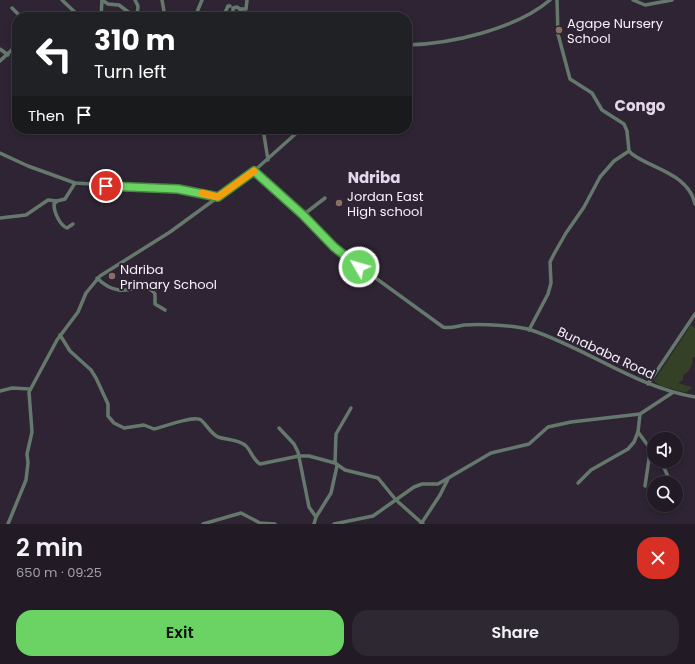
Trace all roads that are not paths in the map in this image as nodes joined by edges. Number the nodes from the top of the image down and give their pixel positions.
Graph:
1 (62, 0) edge
2 (102, 0) edge
3 (135, 0) edge
4 (162, 0) edge
5 (202, 0) edge
6 (228, 0) edge
7 (247, 0) edge
8 (550, 0) edge
9 (557, 0) edge
10 (633, 0) edge
11 (672, 0) edge
12 (232, 7) junction
13 (12, 8) dead end
14 (16, 12) edge
15 (75, 12) edge
16 (101, 12) edge
17 (129, 12) edge
18 (137, 12) edge
19 (164, 12) edge
20 (197, 12) edge
21 (225, 12) edge
22 (232, 12) edge
23 (412, 45) edge
24 (0, 49) edge
25 (12, 51) edge
26 (8, 55) junction
27 (0, 61) edge
28 (264, 134) edge
29 (295, 134) edge
30 (629, 151) junction
31 (0, 153) edge
32 (268, 160) junction
33 (254, 171) junction
34 (75, 183) junction
35 (218, 197) junction
36 (325, 198) dead end
37 (57, 201) junction
38 (695, 204) edge
39 (303, 215) junction
40 (0, 218) edge
41 (73, 224) dead end
42 (97, 278) junction
43 (165, 310) dead end
44 (695, 314) edge
45 (530, 330) junction
46 (60, 335) junction
47 (648, 384) junction
48 (30, 389) junction
49 (0, 390) edge
50 (672, 393) junction
51 (695, 398) edge
52 (351, 408) dead end
53 (640, 414) junction
54 (279, 428) dead end
55 (638, 432) junction
56 (647, 445) edge
57 (299, 456) junction
58 (336, 465) junction
59 (647, 468) edge
60 (448, 478) junction
61 (578, 483) dead end
62 (645, 486) dead end
63 (396, 500) junction
64 (316, 517) junction
65 (8, 524) edge
66 (203, 524) edge
67 (275, 524) edge
68 (314, 524) edge
69 (334, 524) edge
70 (422, 524) edge

1 - 15 street
2 - 16 street
2 - 17 street
3 - 18 street
4 - 19 street
5 - 20 street
6 - 12 street
7 - 12 street
8 - 23 street
9 - 30 street
10 - 11 street
12 - 21 street
12 - 22 street
13 - 14 street
24 - 26 street
25 - 26 street
26 - 27 street
28 - 32 street
29 - 32 street
30 - 38 street
30 - 45 street
31 - 34 street
32 - 33 street
33 - 35 street
33 - 39 street, Bunababa Road
34 - 35 street
34 - 37 street
35 - 42 street
36 - 39 street
37 - 40 street
37 - 41 street
39 - 45 street, Bunababa Road
42 - 43 street
42 - 46 street
44 - 47 street
45 - 47 street, Bunababa Road
46 - 48 street
46 - 57 street
47 - 50 street, Bunababa Road
48 - 49 street
48 - 65 street
50 - 51 street, Bunababa Road
50 - 53 street
52 - 58 street
53 - 55 street
53 - 60 street
54 - 57 street
55 - 56 street
55 - 61 street
57 - 58 street
57 - 64 street
58 - 63 street
58 - 64 street
59 - 62 street
60 - 63 street
60 - 70 street
63 - 69 street
63 - 70 street
64 - 68 street
66 - 67 street

